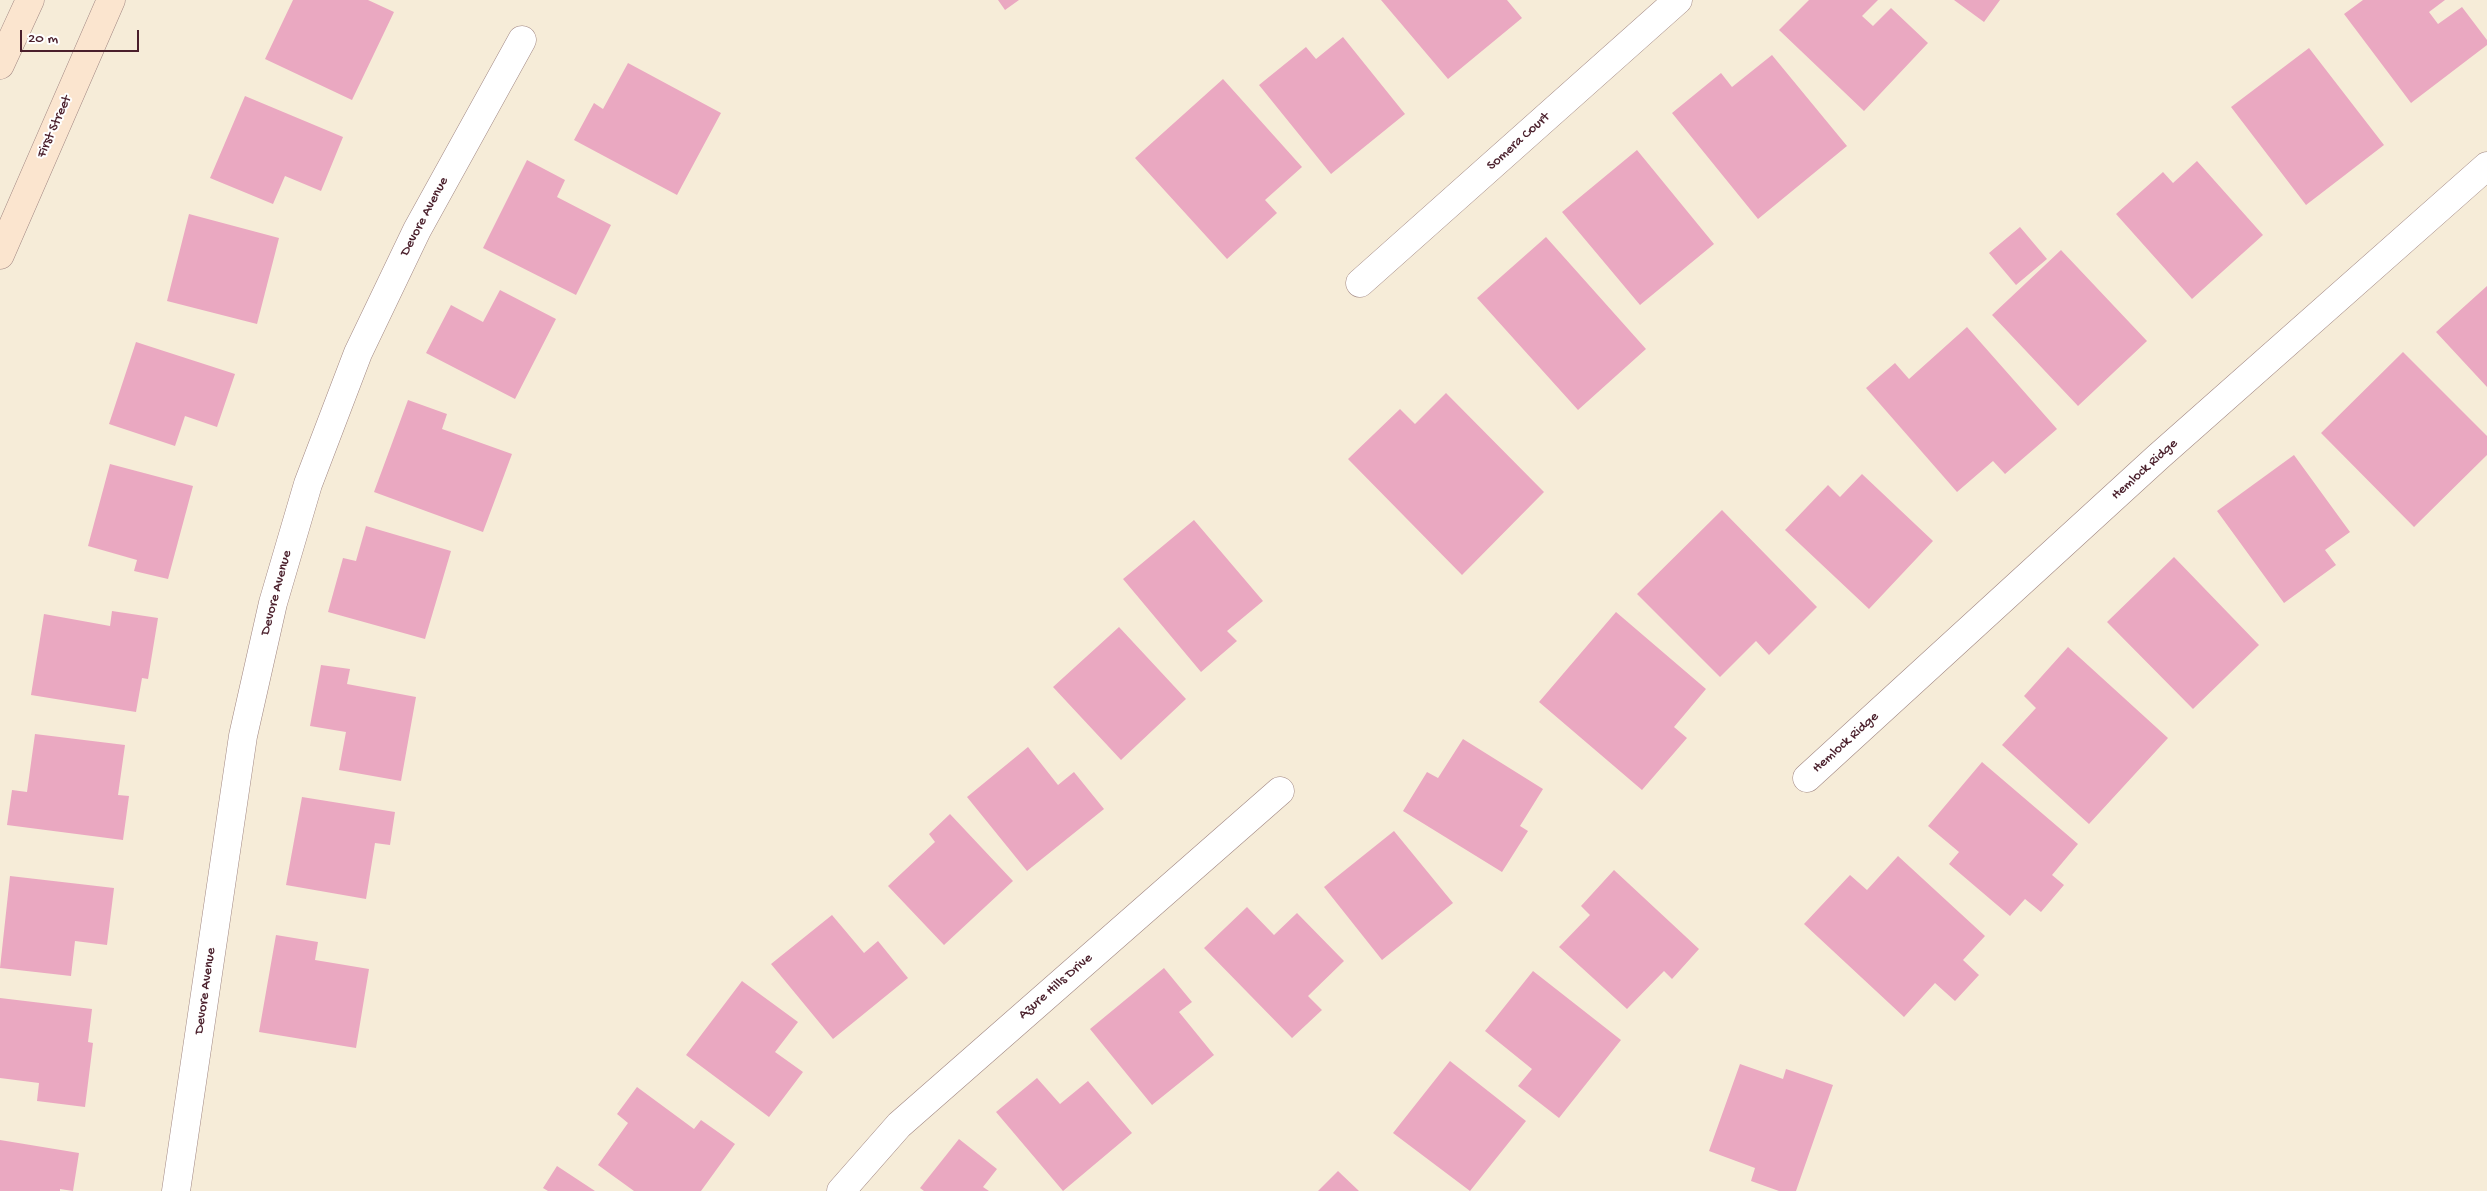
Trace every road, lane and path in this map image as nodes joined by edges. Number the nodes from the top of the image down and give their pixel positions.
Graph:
1 (30, 0) edge
2 (111, 0) edge
3 (1678, 0) edge
4 (522, 40) dead end
5 (0, 65) edge
6 (2487, 166) edge
7 (0, 255) edge
8 (1360, 284) dead end
9 (1808, 778) dead end
10 (1280, 791) dead end
11 (176, 1191) edge
12 (841, 1191) edge

1 - 5 main road
2 - 7 main road, First Street
3 - 8 street, Somera Court
4 - 11 street, Devore Avenue
6 - 9 street, Hemlock Ridge
10 - 12 street, Azure Hills Drive

